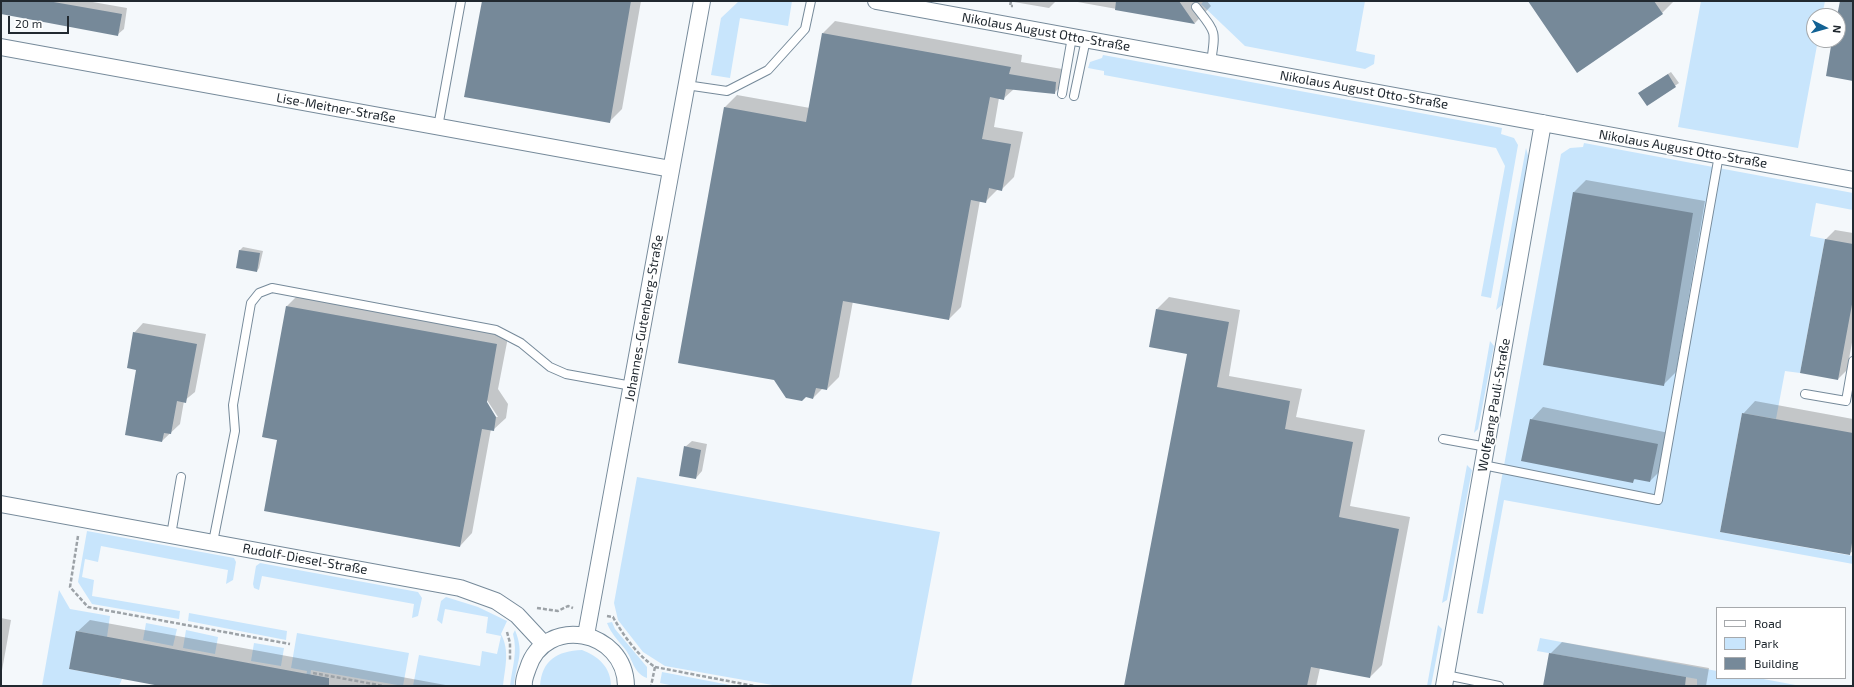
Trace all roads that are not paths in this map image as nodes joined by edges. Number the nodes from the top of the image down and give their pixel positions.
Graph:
1 (461, 1) edge
2 (702, 1) edge
3 (811, 1) edge
4 (876, 1) edge
5 (1196, 7) dead end
6 (1079, 38) junction
7 (1, 47) edge
8 (1210, 62) junction
9 (686, 85) junction
10 (1062, 94) dead end
11 (1074, 96) dead end
12 (1543, 123) junction
13 (438, 127) junction
14 (1719, 155) junction
15 (671, 169) junction
16 (1853, 180) edge
17 (1853, 361) edge
18 (632, 386) junction
19 (1805, 394) dead end
20 (1443, 439) dead end
21 (1487, 447) junction
22 (1483, 465) junction
23 (181, 477) dead end
24 (1, 504) edge
25 (171, 534) junction
26 (213, 542) junction
27 (586, 635) junction
28 (544, 644) junction
29 (1445, 681) edge
30 (524, 686) edge
31 (626, 686) edge
32 (1498, 686) edge

1 - 13 lane
2 - 9 street, Johannes-Gutenberg-Straße
3 - 9 lane
4 - 6 street, Nikolaus August Otto-Straße
5 - 8 lane
6 - 8 street, Nikolaus August Otto-Straße
6 - 10 lane
6 - 11 lane
7 - 13 street, Lise-Meitner-Straße
8 - 12 street, Nikolaus August Otto-Straße
9 - 15 street, Johannes-Gutenberg-Straße
12 - 14 street, Nikolaus August Otto-Straße
12 - 21 street, Wolfgang Pauli-Straße
13 - 15 street, Lise-Meitner-Straße
14 - 16 street, Nikolaus August Otto-Straße
14 - 22 lane
15 - 18 street, Johannes-Gutenberg-Straße
17 - 19 lane
18 - 26 lane
18 - 27 street, Johannes-Gutenberg-Straße
20 - 21 lane
21 - 22 street, Wolfgang Pauli-Straße
22 - 29 street, Wolfgang Pauli-Straße
23 - 25 lane
24 - 25 street, Rudolf-Diesel-Straße
25 - 26 street, Rudolf-Diesel-Straße
26 - 28 street, Rudolf-Diesel-Straße
27 - 28 street
27 - 31 street
28 - 30 street
29 - 32 lane

